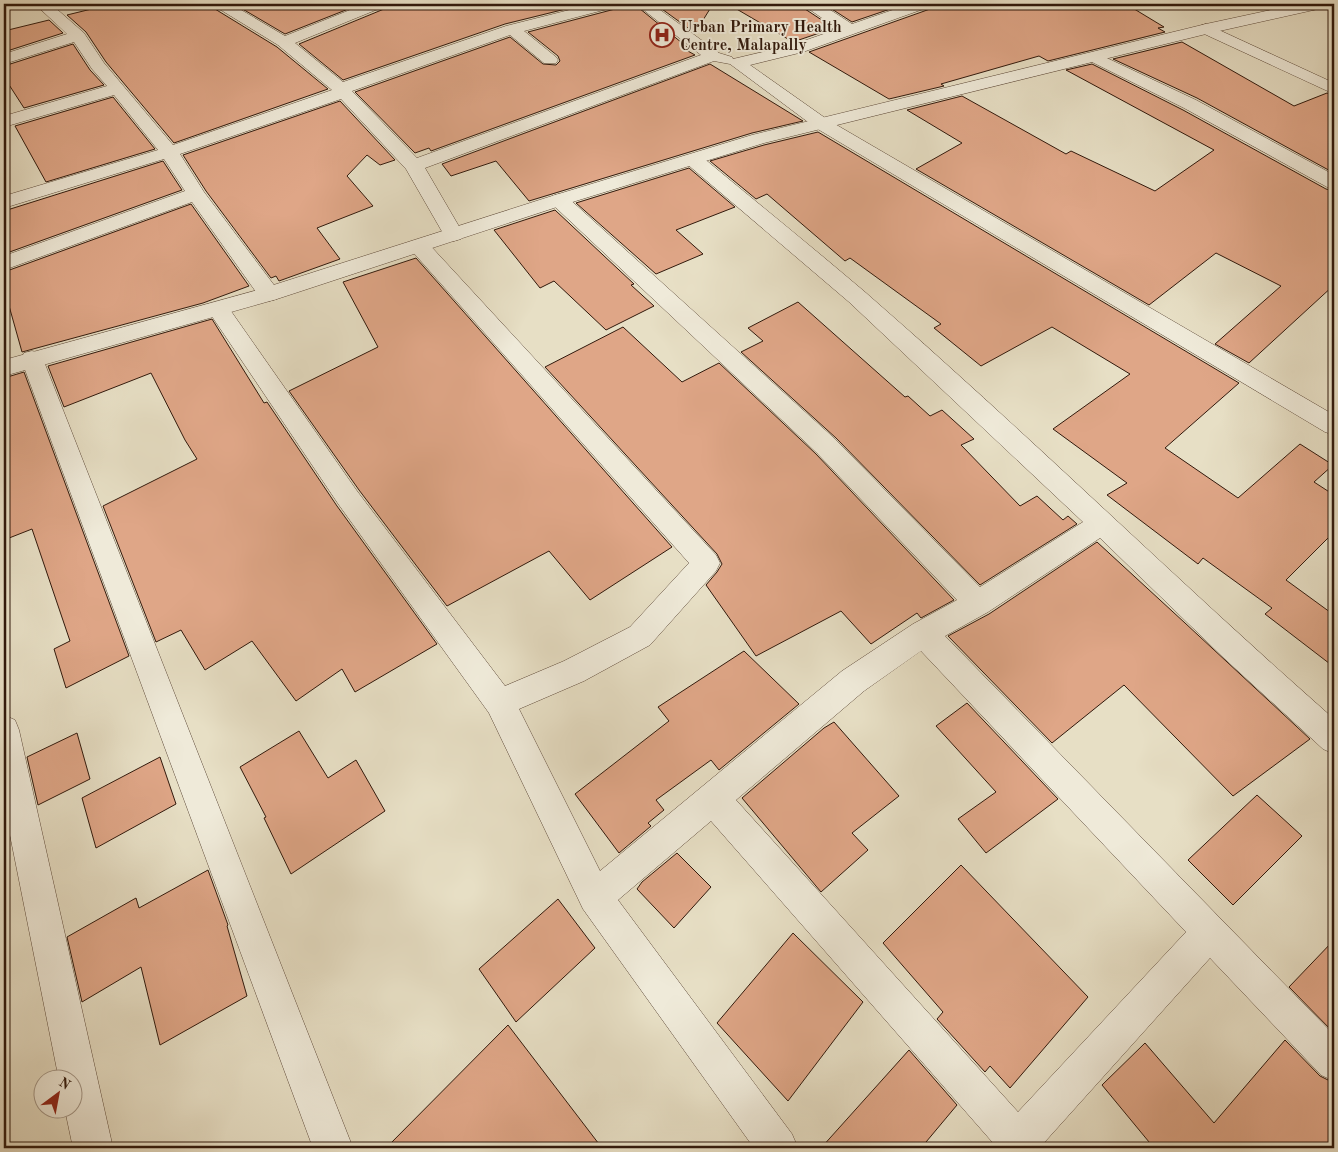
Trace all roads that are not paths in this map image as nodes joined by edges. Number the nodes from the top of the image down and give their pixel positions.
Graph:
1 (42, 4) edge
2 (222, 4) edge
3 (378, 4) edge
4 (610, 4) edge
5 (643, 4) edge
6 (811, 4) edge
7 (924, 4) edge
8 (1318, 4) edge
9 (512, 29) junction
10 (1206, 29) junction
11 (850, 30) junction
12 (78, 36) junction
13 (284, 42) junction
14 (713, 56) junction
15 (1094, 57) junction
16 (4, 59) edge
17 (550, 60) dead end
18 (737, 63) junction
19 (118, 88) junction
20 (1334, 89) edge
21 (343, 91) junction
22 (4, 122) edge
23 (822, 124) junction
24 (169, 152) junction
25 (694, 160) junction
26 (414, 166) junction
27 (1334, 183) edge
28 (196, 194) junction
29 (559, 200) junction
30 (4, 202) edge
31 (454, 235) junction
32 (419, 246) junction
33 (4, 263) edge
34 (269, 294) junction
35 (218, 309) junction
36 (18, 364) edge
37 (1334, 426) edge
38 (1102, 523) junction
39 (978, 603) junction
40 (923, 633) junction
41 (500, 704) junction
42 (4, 730) edge
43 (1334, 739) edge
44 (714, 799) junction
45 (595, 897) junction
46 (1210, 932) junction
47 (1334, 1062) edge
48 (1018, 1146) edge
49 (93, 1148) edge
50 (333, 1148) edge
51 (778, 1148) edge

1 - 12 street
2 - 13 street
3 - 13 street
4 - 9 street
5 - 14 street
6 - 11 street
7 - 11 street
8 - 10 street
9 - 17 street
9 - 21 street
10 - 15 street
10 - 20 street
11 - 18 street
12 - 16 street
12 - 19 street
13 - 21 street
14 - 18 street
14 - 26 street
15 - 23 street
15 - 27 street
18 - 23 street
19 - 22 street
19 - 24 street
21 - 24 street
21 - 26 street
23 - 25 street
23 - 37 street
24 - 28 street
24 - 30 street
25 - 29 street
25 - 38 street
26 - 31 street
28 - 33 street
28 - 34 street
29 - 31 street
29 - 39 street
31 - 32 street
32 - 34 street
32 - 41 street
34 - 35 street
35 - 36 street
35 - 41 street
36 - 50 street
38 - 39 street
38 - 43 street
39 - 40 street
40 - 44 street
40 - 46 street
41 - 45 street
42 - 49 street
44 - 45 street
44 - 48 street
45 - 51 street
46 - 47 street
46 - 48 street

